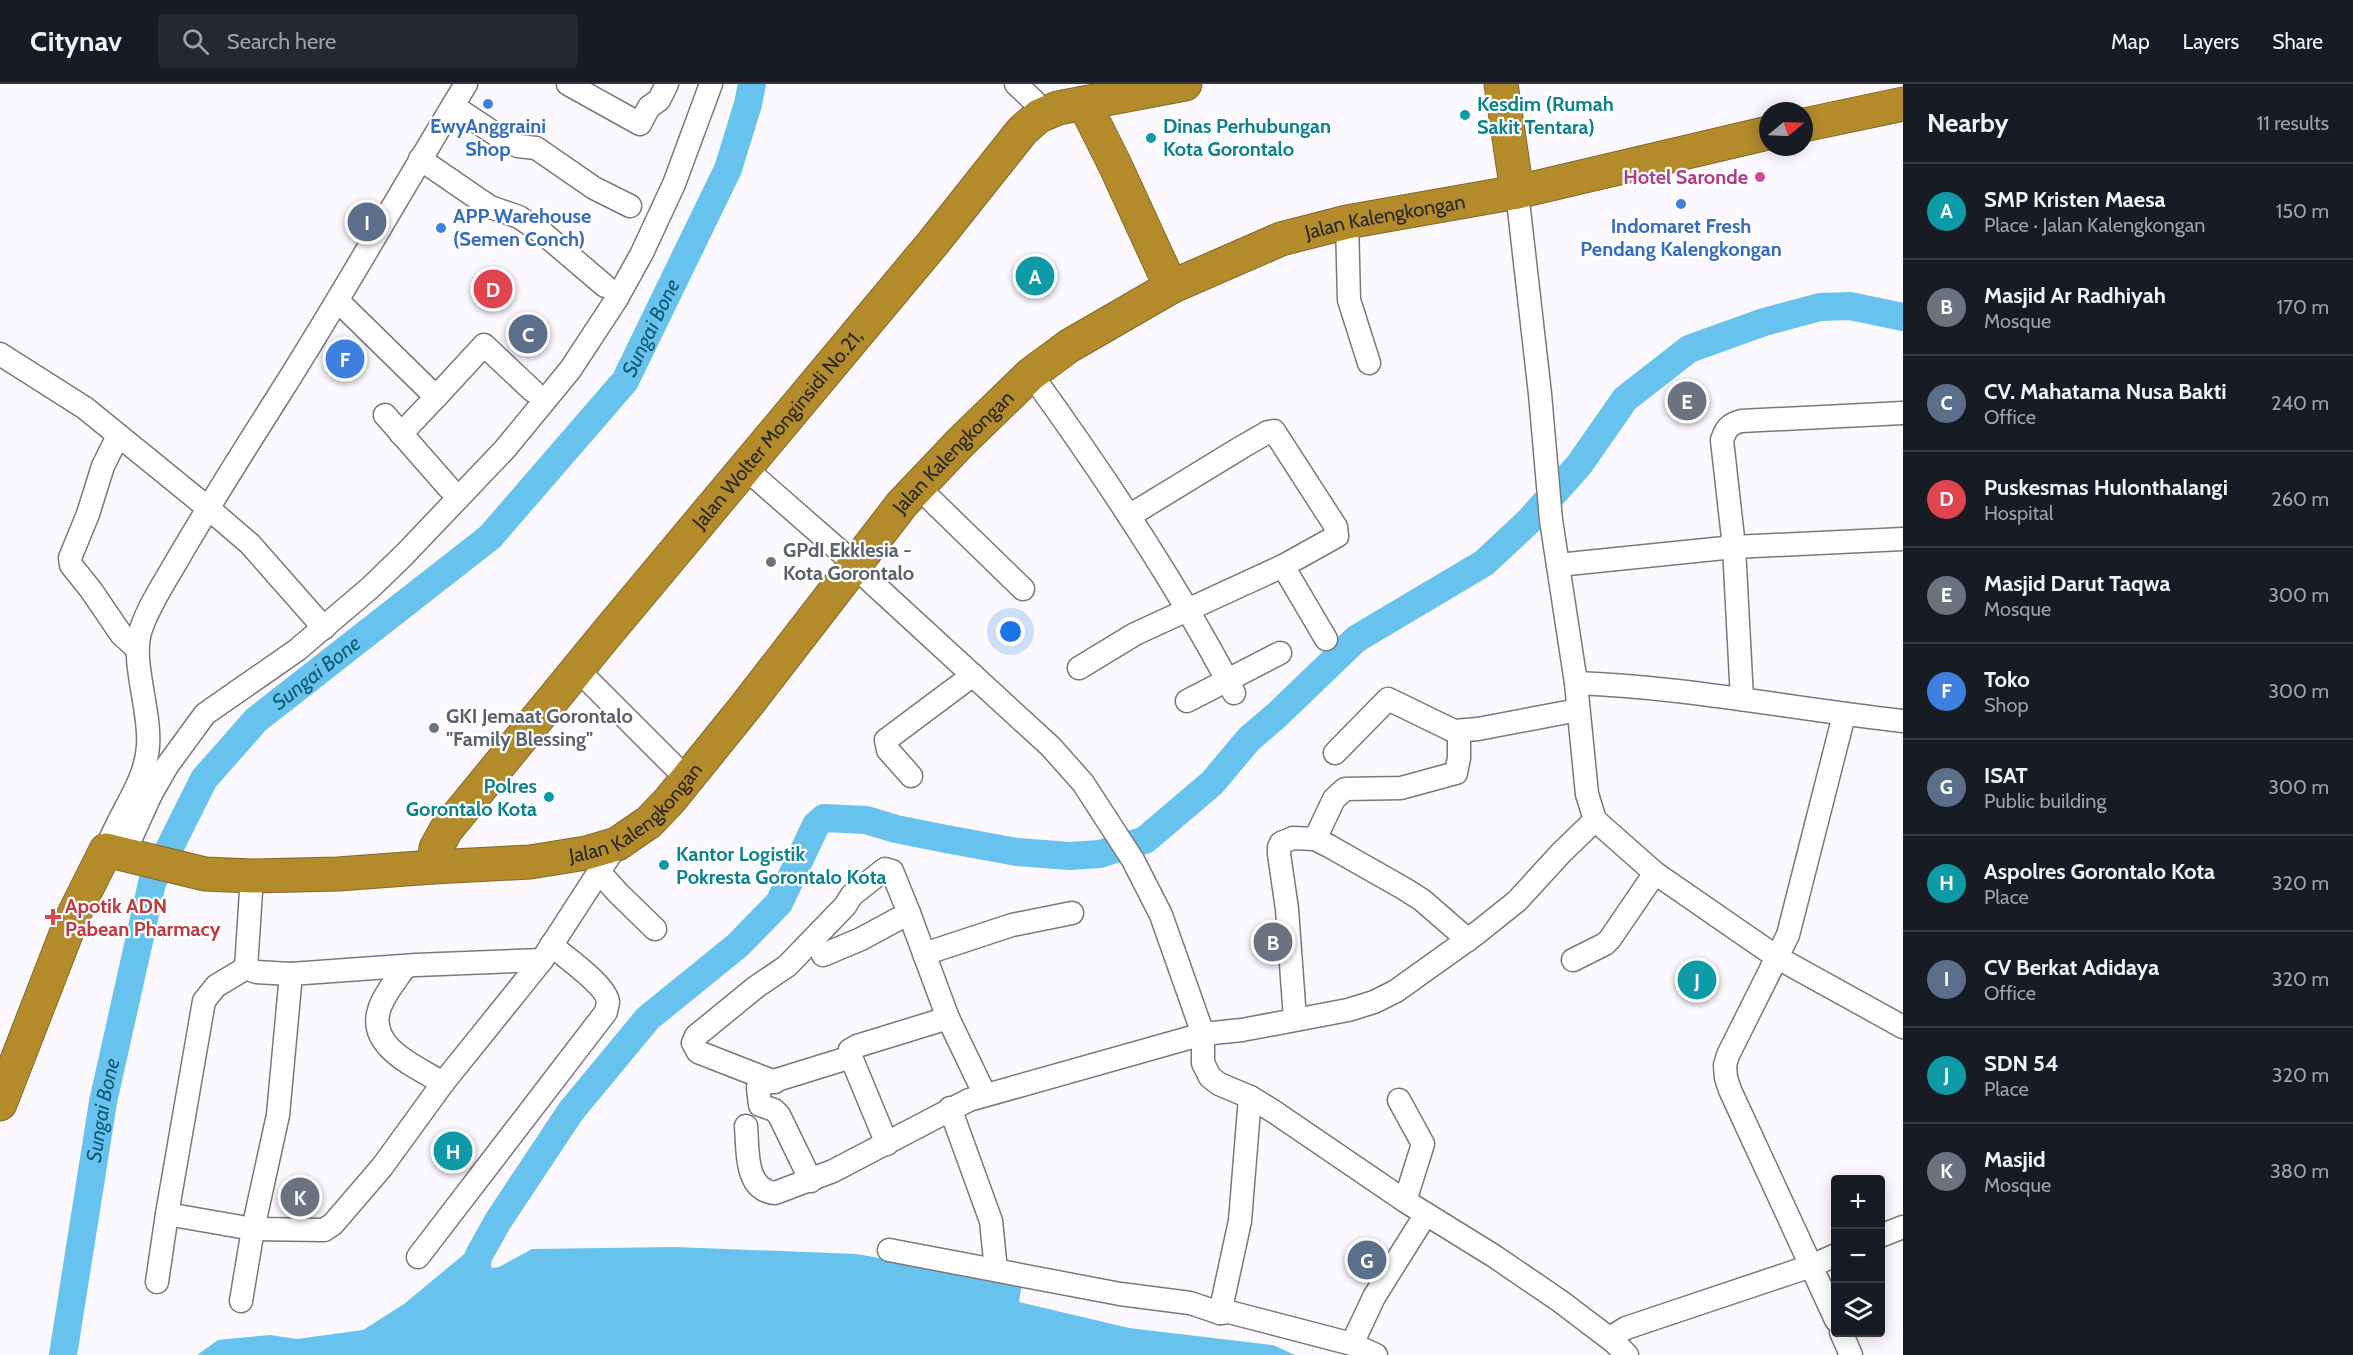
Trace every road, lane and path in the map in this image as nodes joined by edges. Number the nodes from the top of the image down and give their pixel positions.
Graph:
1 (466, 84) edge
2 (568, 84) edge
3 (667, 84) edge
4 (711, 84) edge
5 (1016, 84) edge
6 (1185, 84) edge
7 (1501, 84) edge
8 (1084, 104) junction
9 (1903, 104) edge
10 (453, 106) junction
11 (1040, 116) junction
12 (1813, 123) edge
13 (1759, 135) edge
14 (420, 159) junction
15 (1517, 192) junction
16 (630, 206) dead end
17 (1347, 222) junction
18 (605, 286) dead end
19 (1172, 286) junction
20 (338, 301) junction
21 (0, 354) edge
22 (1368, 363) dead end
23 (1031, 374) junction
24 (532, 392) dead end
25 (436, 397) junction
26 (1903, 413) edge
27 (384, 415) dead end
28 (401, 434) junction
29 (118, 436) junction
30 (746, 469) junction
31 (918, 487) junction
32 (449, 488) dead end
33 (208, 507) junction
34 (1129, 516) junction
35 (1903, 539) edge
36 (1734, 547) junction
37 (1558, 565) junction
38 (1283, 566) junction
39 (855, 567) junction
40 (1023, 589) dead end
41 (1188, 610) junction
42 (324, 628) junction
43 (1326, 639) dead end
44 (137, 649) junction
45 (1280, 653) dead end
46 (1078, 668) dead end
47 (578, 670) junction
48 (973, 675) junction
49 (1576, 683) junction
50 (1231, 686) junction
51 (1742, 699) junction
52 (1187, 701) dead end
53 (1578, 710) junction
54 (1844, 715) junction
55 (1903, 722) edge
56 (1460, 731) junction
57 (1335, 753) dead end
58 (911, 776) dead end
59 (687, 780) junction
60 (144, 790) junction
61 (1595, 820) junction
62 (1315, 839) junction
63 (617, 844) junction
64 (122, 848) junction
65 (433, 867) junction
66 (599, 872) junction
67 (1655, 873) junction
68 (252, 876) junction
69 (909, 913) junction
70 (1072, 914) dead end
71 (655, 929) dead end
72 (1468, 940) junction
73 (546, 953) junction
74 (924, 954) junction
75 (824, 955) dead end
76 (1778, 958) junction
77 (1573, 960) dead end
78 (405, 967) junction
79 (246, 968) junction
80 (291, 974) junction
81 (948, 1018) junction
82 (1295, 1019) junction
83 (1903, 1028) edge
84 (1203, 1034) junction
85 (850, 1057) junction
86 (775, 1082) junction
87 (443, 1083) junction
88 (985, 1095) junction
89 (1250, 1096) junction
90 (1400, 1100) dead end
91 (0, 1104) edge
92 (950, 1108) junction
93 (746, 1126) dead end
94 (887, 1144) junction
95 (811, 1181) junction
96 (1405, 1202) junction
97 (167, 1214) junction
98 (1426, 1214) junction
99 (1903, 1227) edge
100 (253, 1229) junction
101 (1885, 1234) edge
102 (889, 1250) dead end
103 (418, 1257) dead end
104 (1831, 1257) edge
105 (1811, 1266) junction
106 (996, 1270) junction
107 (157, 1282) dead end
108 (241, 1301) dead end
109 (1831, 1309) edge
110 (1220, 1313) junction
111 (1843, 1337) edge
112 (1352, 1344) junction
113 (1621, 1348) edge
114 (1376, 1355) edge
115 (1851, 1355) edge

1 - 10 street
2 - 3 street
4 - 42 street
5 - 11 street
6 - 8 highway, Jalan Wolter Monginsidi No.21,
7 - 15 highway
8 - 11 highway, Jalan Wolter Monginsidi No.21,
8 - 19 highway
9 - 12 highway
10 - 14 street
10 - 16 street
11 - 30 highway, Jalan Wolter Monginsidi No.21,
13 - 15 highway, Jalan Kalengkongan
14 - 18 street
14 - 20 street
15 - 17 highway, Jalan Kalengkongan
15 - 37 street
17 - 19 highway, Jalan Kalengkongan
17 - 22 street
19 - 23 highway, Jalan Kalengkongan
20 - 25 street
20 - 33 street
21 - 29 street
23 - 31 highway, Jalan Kalengkongan
23 - 34 street
24 - 25 street
25 - 28 street
26 - 36 street
27 - 28 street
28 - 32 street
29 - 33 street
29 - 44 street
30 - 39 street
30 - 47 highway, Jalan Wolter Monginsidi No.21,
31 - 39 highway, Jalan Kalengkongan
31 - 40 street
33 - 42 street
33 - 44 street
34 - 38 street
34 - 41 street
35 - 36 street
36 - 37 street
36 - 51 street
37 - 49 street
38 - 41 street
38 - 43 street
39 - 48 street
39 - 59 highway, Jalan Kalengkongan
41 - 46 street
41 - 50 street
42 - 60 street
44 - 60 street
45 - 50 street
47 - 59 street
47 - 65 highway, Jalan Wolter Monginsidi No.21,
48 - 58 street
48 - 84 street
49 - 51 street
49 - 53 street
50 - 52 street
51 - 54 street
53 - 56 street
53 - 61 street
54 - 55 street
54 - 76 street
56 - 57 street
56 - 62 street
59 - 63 highway, Jalan Kalengkongan
60 - 64 street
61 - 67 street
61 - 72 street
62 - 72 street
62 - 82 street
63 - 65 highway, Jalan Kalengkongan
63 - 66 street
64 - 68 highway, Jalan Kalengkongan
64 - 91 highway
65 - 68 highway, Jalan Kalengkongan
66 - 71 street
66 - 73 street
67 - 76 street
67 - 77 street
68 - 79 street
69 - 74 street
69 - 75 street
69 - 86 street
70 - 74 street
72 - 82 street
73 - 78 street
73 - 87 street
73 - 103 street
74 - 81 street
76 - 83 street
76 - 105 street
78 - 80 street
78 - 87 street
79 - 80 street
79 - 97 street
80 - 100 street
81 - 85 street
81 - 88 street
82 - 84 street
84 - 88 street
84 - 89 street
85 - 86 street
85 - 94 street
86 - 95 street
87 - 100 street
88 - 92 street
89 - 96 street
89 - 110 street
90 - 96 street
92 - 94 street
92 - 106 street
93 - 95 street
94 - 95 street
96 - 98 street
97 - 100 street
97 - 107 street
98 - 112 street
98 - 113 street
99 - 101 street
100 - 108 street
102 - 106 street
104 - 105 street
105 - 109 street
105 - 113 street
106 - 110 street
110 - 112 street
111 - 115 street
112 - 114 street

